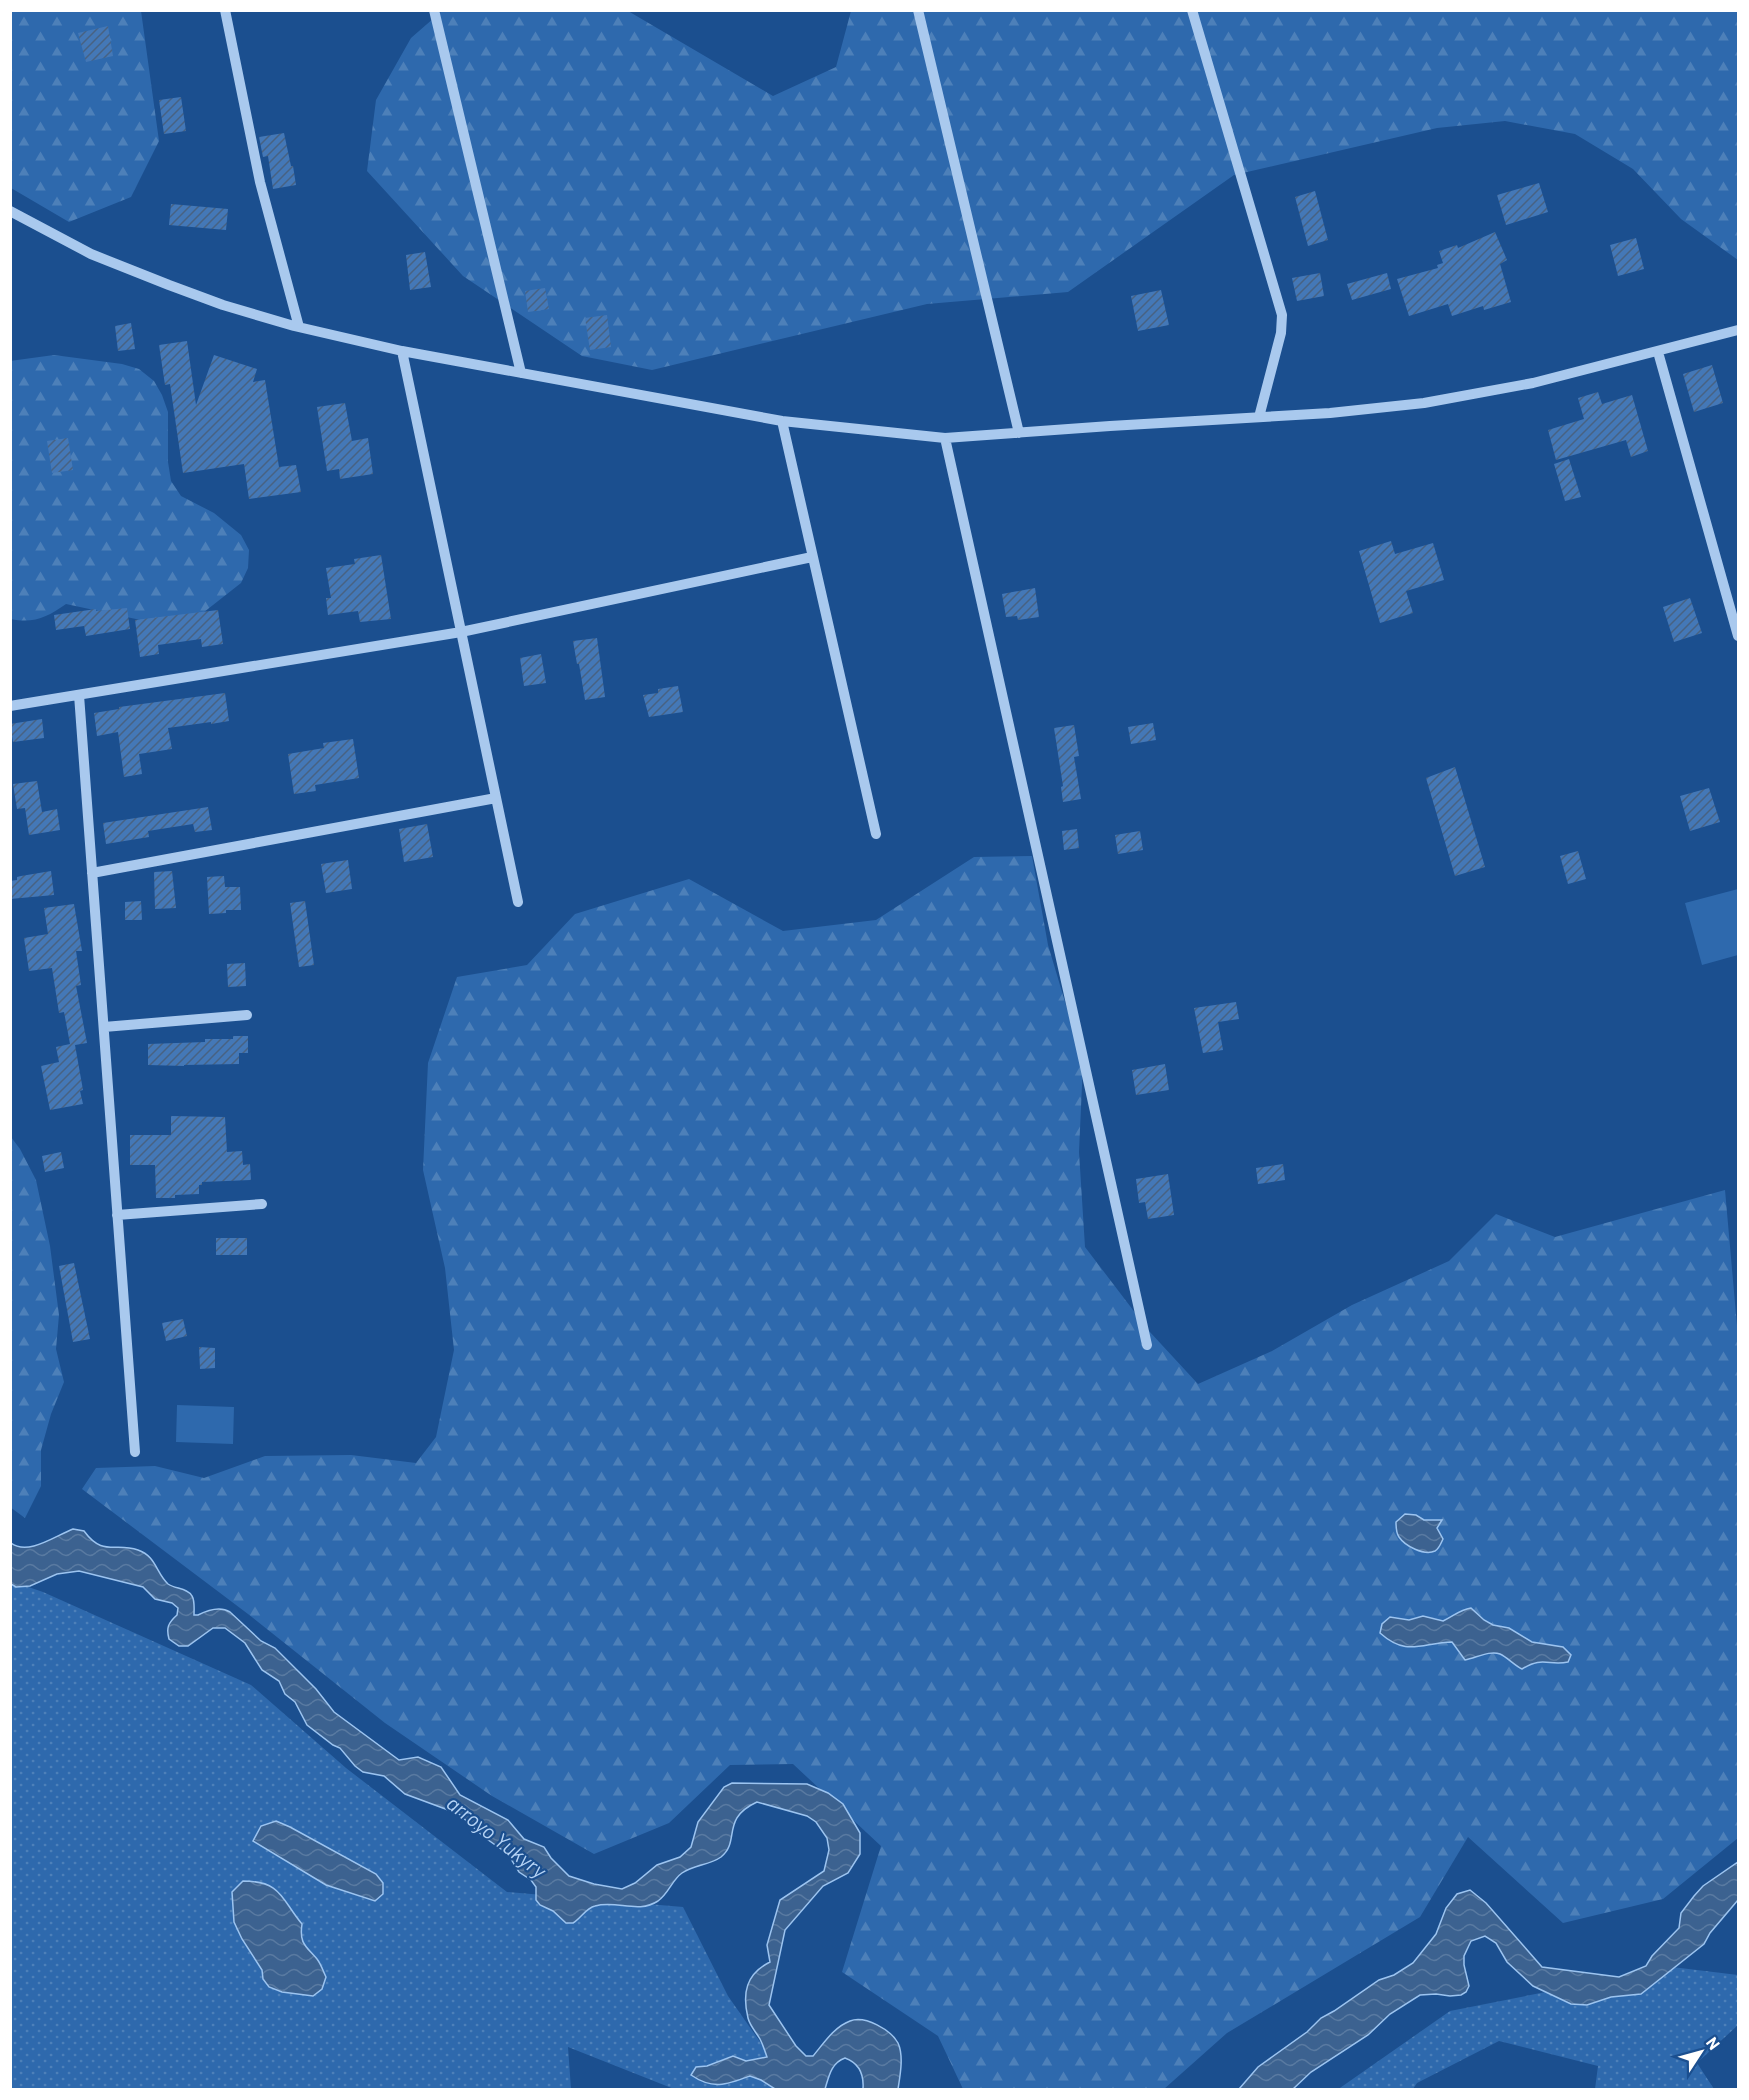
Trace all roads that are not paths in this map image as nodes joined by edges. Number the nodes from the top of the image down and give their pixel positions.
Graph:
1 (225, 10) edge
2 (435, 10) edge
3 (918, 10) edge
4 (1192, 10) edge
5 (10, 211) edge
6 (299, 327) junction
7 (1738, 330) edge
8 (402, 351) junction
9 (1658, 352) junction
10 (521, 373) junction
11 (1259, 417) junction
12 (782, 421) junction
13 (1019, 433) junction
14 (945, 438) junction
15 (812, 557) junction
16 (461, 632) junction
17 (1738, 636) edge
18 (79, 695) junction
19 (10, 706) edge
20 (496, 798) junction
21 (876, 834) dead end
22 (92, 873) junction
23 (518, 902) dead end
24 (247, 1016) dead end
25 (104, 1027) junction
26 (262, 1204) dead end
27 (117, 1215) junction
28 (1147, 1345) dead end
29 (135, 1452) dead end

1 - 6 street
2 - 10 street
3 - 13 street
4 - 11 street
5 - 6 street
6 - 8 street
7 - 9 street
8 - 10 street
8 - 16 street
9 - 11 street
9 - 17 street
10 - 12 street
11 - 13 street
12 - 14 street
12 - 15 street
13 - 14 street
14 - 28 street
15 - 16 street
15 - 21 street
16 - 18 street
16 - 20 street
18 - 19 street
18 - 22 street
20 - 22 street
20 - 23 street
22 - 25 street
24 - 25 street
25 - 27 street
26 - 27 street
27 - 29 street

